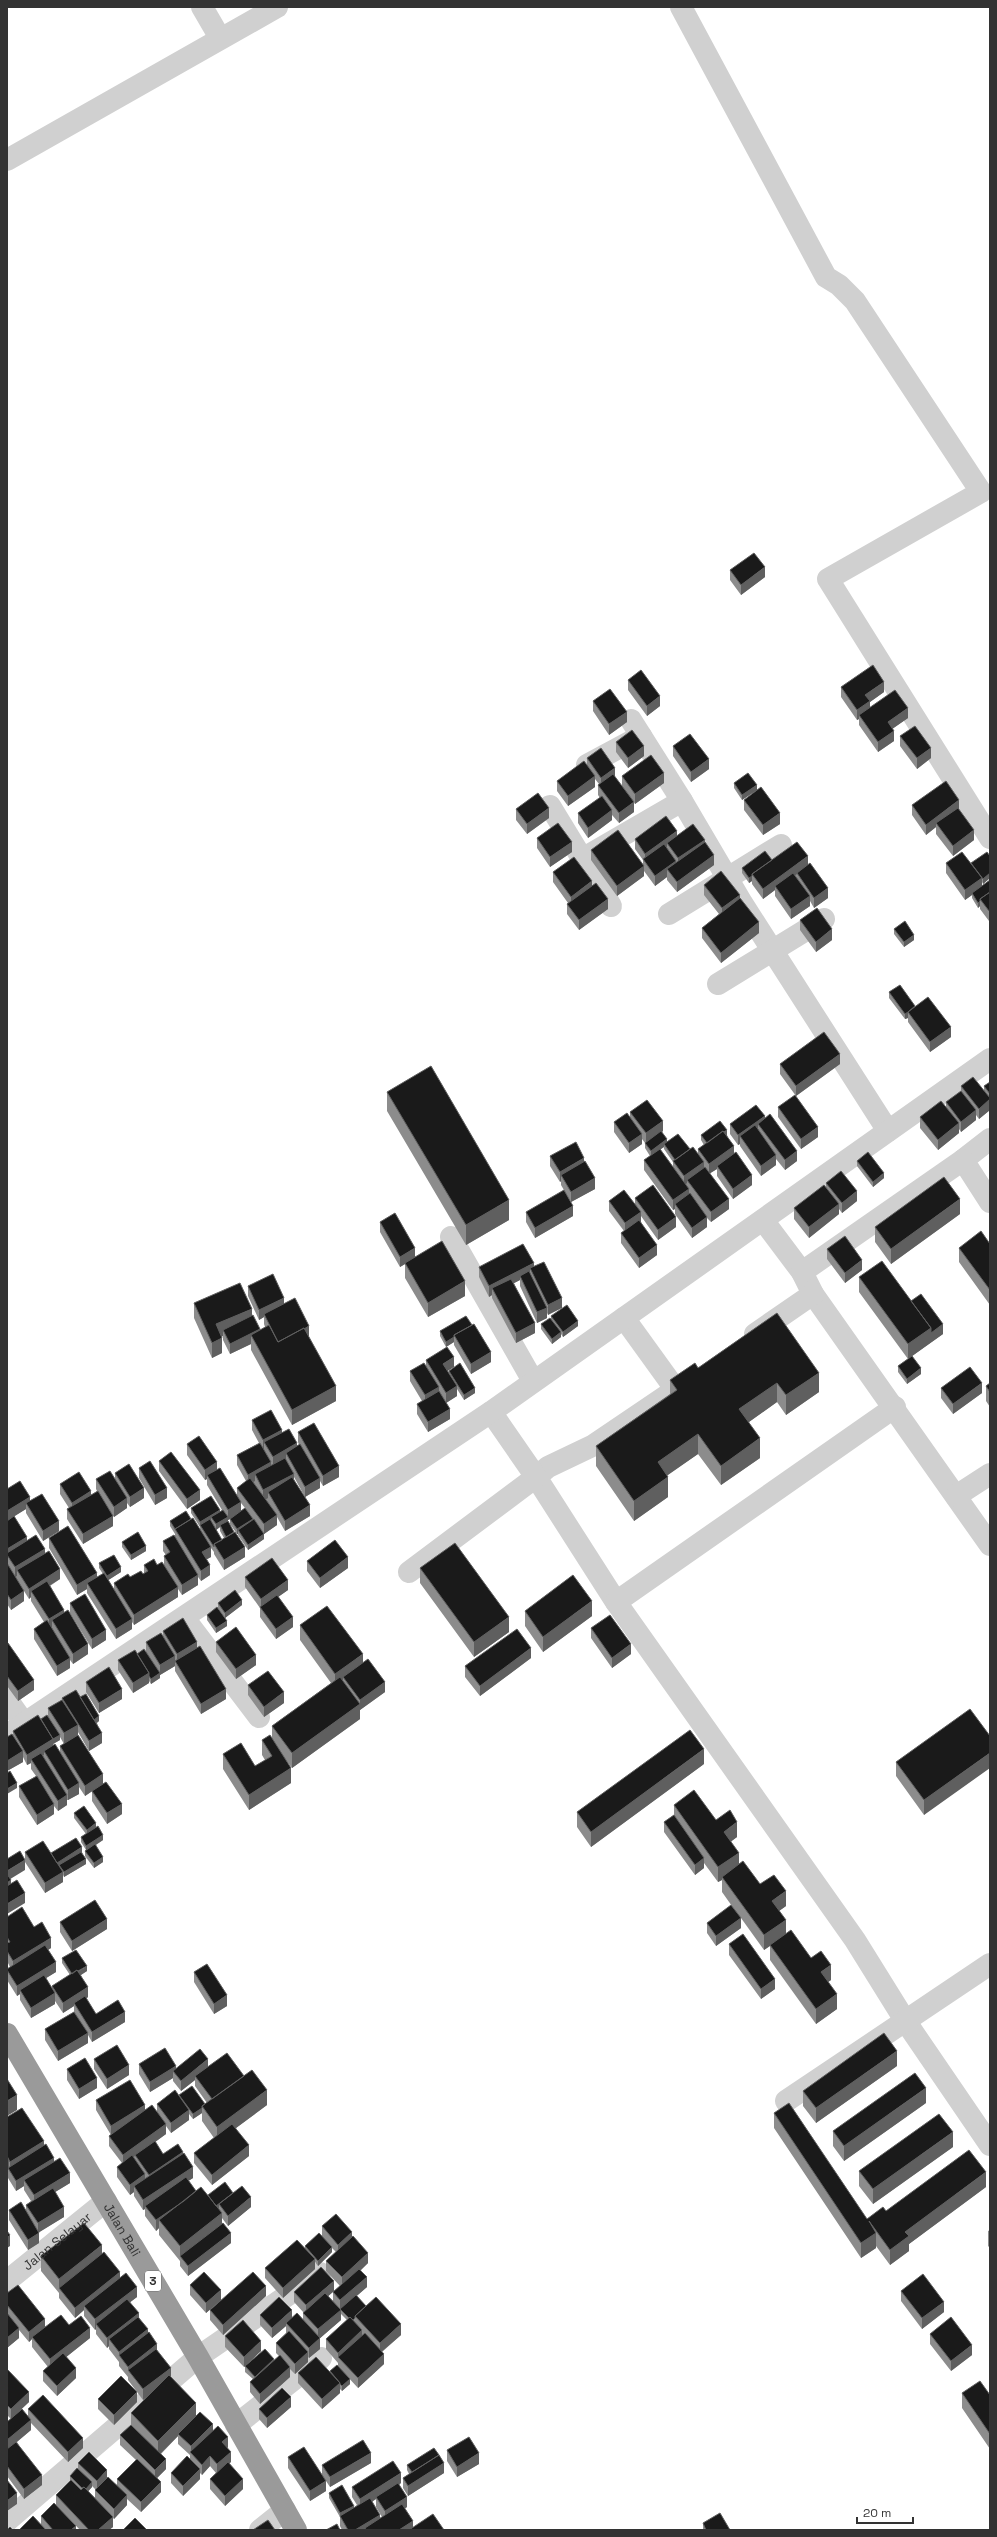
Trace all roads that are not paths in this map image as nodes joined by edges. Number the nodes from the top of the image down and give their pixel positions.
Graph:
1 (202, 7) edge
2 (276, 7) edge
3 (682, 7) edge
4 (220, 38) junction
5 (7, 160) edge
6 (587, 765) edge
7 (682, 801) junction
8 (550, 806) edge
9 (990, 838) edge
10 (781, 845) dead end
11 (582, 860) junction
12 (728, 879) junction
13 (611, 906) dead end
14 (669, 914) dead end
15 (824, 919) edge
16 (773, 950) junction
17 (718, 984) dead end
18 (990, 1059) edge
19 (888, 1131) junction
20 (990, 1139) edge
21 (962, 1160) junction
22 (990, 1202) edge
23 (763, 1220) junction
24 (451, 1237) dead end
25 (802, 1272) junction
26 (813, 1294) junction
27 (624, 1318) junction
28 (741, 1344) edge
29 (708, 1367) edge
30 (532, 1381) junction
31 (676, 1390) junction
32 (895, 1407) junction
33 (491, 1412) junction
34 (990, 1474) edge
35 (536, 1477) junction
36 (956, 1496) junction
37 (990, 1544) edge
38 (409, 1572) dead end
39 (616, 1602) junction
40 (184, 1618) junction
41 (7, 1699) edge
42 (259, 1717) dead end
43 (15, 1729) edge
44 (990, 1964) edge
45 (906, 2022) junction
46 (7, 2034) edge
47 (786, 2101) dead end
48 (990, 2145) edge
49 (106, 2201) junction
50 (320, 2273) edge
51 (7, 2281) edge
52 (263, 2284) edge
53 (278, 2302) junction
54 (198, 2357) junction
55 (321, 2358) dead end
56 (236, 2425) junction
57 (284, 2510) junction
58 (7, 2521) edge
59 (260, 2530) edge
60 (296, 2530) edge

1 - 4 street
2 - 4 street
3 - 9 street
4 - 5 street
6 - 7 street
7 - 11 street
7 - 12 street
8 - 11 street
10 - 12 street
11 - 13 street
12 - 14 street
12 - 16 street
15 - 16 street
16 - 17 street
16 - 19 street
18 - 19 street
19 - 23 street
20 - 21 street
21 - 22 street
21 - 25 street
23 - 25 street
23 - 27 street
24 - 30 street
25 - 26 street
26 - 28 street
26 - 32 street
27 - 30 street
27 - 31 street
29 - 31 street
30 - 33 street
31 - 35 street
32 - 36 street
32 - 39 street
33 - 35 street
33 - 40 street
34 - 36 street
35 - 38 street
35 - 39 street
36 - 37 street
39 - 45 street
40 - 42 street
40 - 43 street
41 - 43 street
44 - 45 street
45 - 47 street
45 - 48 street
46 - 49 highway, Jalan Bali / 3
49 - 51 street, Jalan Selayar
49 - 54 highway, Jalan Bali / 3
50 - 53 street
52 - 53 street
53 - 54 street
54 - 56 highway, Jalan Bali / 3
54 - 58 street
55 - 56 street
56 - 57 highway, Jalan Bali / 3
57 - 59 street
57 - 60 highway, Jalan Bali / 3

